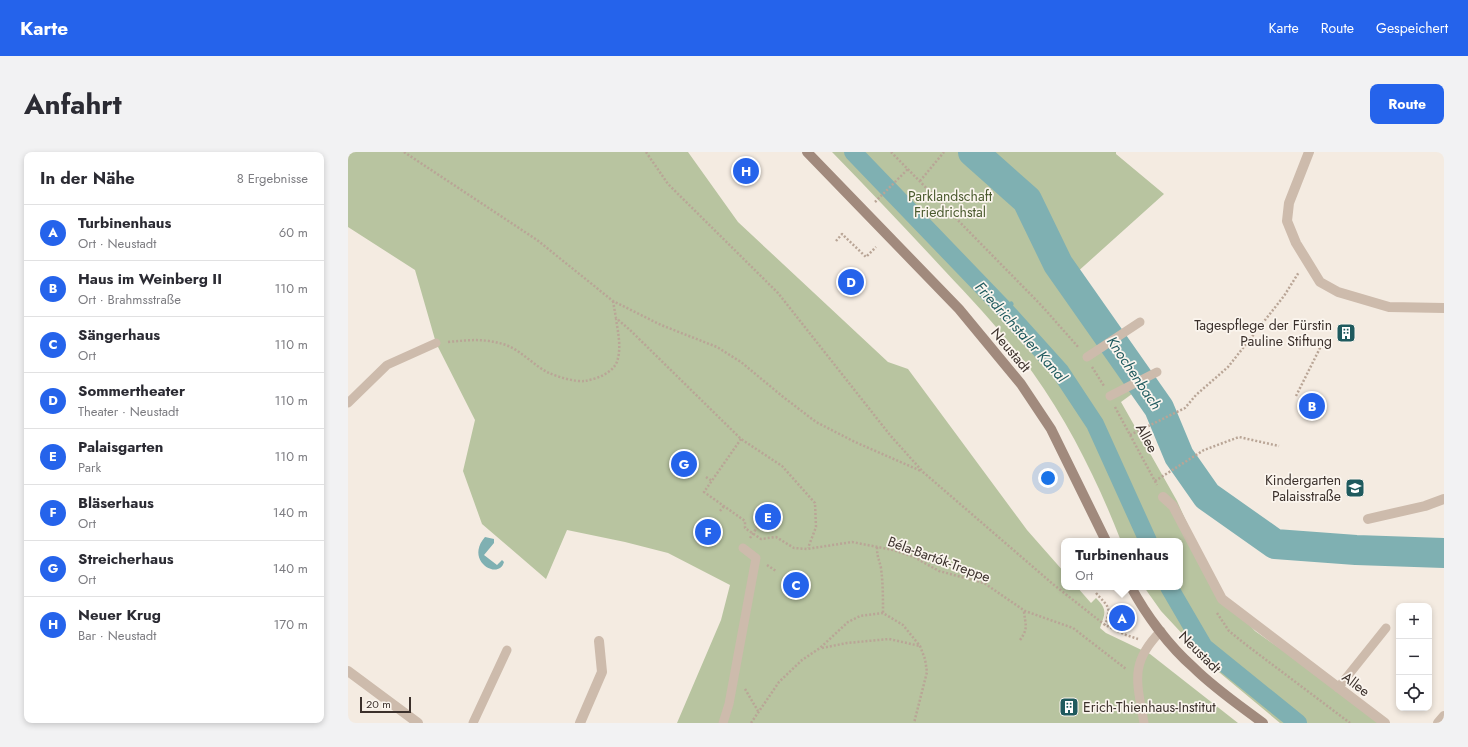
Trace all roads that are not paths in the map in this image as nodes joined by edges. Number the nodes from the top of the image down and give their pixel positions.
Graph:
1 (807, 152) edge
2 (1308, 152) edge
3 (1444, 308) edge
4 (1140, 322) dead end
5 (436, 343) road end
6 (1087, 357) road end
7 (1157, 372) dead end
8 (1110, 396) road end
9 (348, 403) edge
10 (1163, 497) road end
11 (1444, 499) edge
12 (1368, 519) dead end
13 (1105, 538) edge
14 (743, 548) dead end
15 (1133, 590) edge
16 (1386, 628) dead end
17 (1161, 631) junction
18 (599, 641) dead end
19 (507, 650) dead end
20 (348, 671) edge
21 (1338, 688) junction
22 (1444, 716) edge
23 (418, 723) edge
24 (473, 723) edge
25 (580, 723) edge
26 (723, 723) edge
27 (1144, 723) edge
28 (1262, 723) edge
29 (1385, 723) edge
30 (1438, 723) edge

1 - 13 main road, Neustadt
2 - 3 street
4 - 6 lane
5 - 9 lane
7 - 8 lane
10 - 21 street, Allee
11 - 12 street
14 - 26 lane
15 - 17 main road, Neustadt
16 - 21 lane
17 - 27 lane
17 - 28 main road, Neustadt
18 - 25 street
19 - 24 lane
20 - 23 street
21 - 29 street, Allee
22 - 30 street

